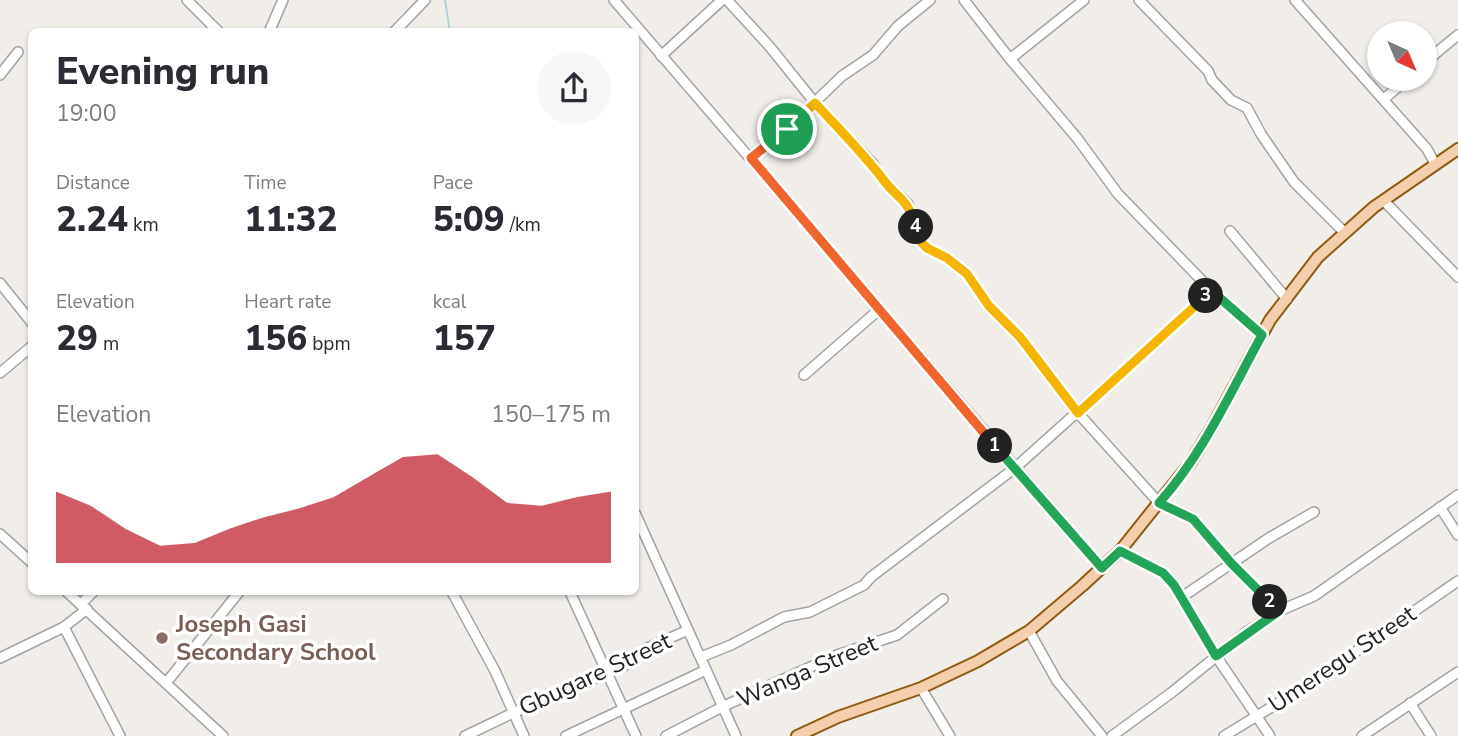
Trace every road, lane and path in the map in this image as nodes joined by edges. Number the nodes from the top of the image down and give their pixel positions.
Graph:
1 (187, 0) edge
2 (283, 0) edge
3 (425, 0) edge
4 (614, 0) edge
5 (725, 0) edge
6 (930, 0) edge
7 (964, 0) edge
8 (1084, 0) edge
9 (1139, 0) edge
10 (1295, 0) edge
11 (215, 28) edge
12 (271, 28) edge
13 (398, 28) edge
14 (638, 28) edge
15 (639, 30) edge
16 (1458, 35) edge
17 (18, 52) dead end
18 (1437, 52) edge
19 (661, 56) junction
20 (1010, 59) junction
21 (0, 75) edge
22 (1393, 91) edge
23 (1384, 99) junction
24 (815, 103) junction
25 (1458, 149) edge
26 (751, 158) junction
27 (1435, 164) junction
28 (1384, 201) junction
29 (1230, 231) dead end
30 (1345, 233) junction
31 (1458, 277) edge
32 (0, 283) edge
33 (1212, 291) junction
34 (1287, 299) junction
35 (881, 311) junction
36 (28, 318) edge
37 (1262, 335) junction
38 (28, 349) edge
39 (0, 373) edge
40 (804, 375) dead end
41 (1078, 413) junction
42 (1015, 468) junction
43 (1458, 495) edge
44 (1159, 503) junction
45 (1440, 508) junction
46 (1314, 512) dead end
47 (639, 522) edge
48 (0, 534) edge
49 (1458, 536) edge
50 (1120, 551) junction
51 (28, 559) edge
52 (1232, 564) junction
53 (1102, 568) junction
54 (1458, 581) edge
55 (71, 595) edge
56 (91, 595) edge
57 (237, 595) edge
58 (454, 595) edge
59 (571, 595) edge
60 (1182, 597) junction
61 (943, 599) dead end
62 (84, 606) junction
63 (1279, 611) junction
64 (64, 627) junction
65 (688, 630) junction
66 (1029, 631) junction
67 (1216, 656) junction
68 (701, 657) junction
69 (0, 658) edge
70 (706, 670) junction
71 (605, 672) junction
72 (1458, 672) edge
73 (166, 683) junction
74 (921, 688) junction
75 (1410, 703) junction
76 (724, 706) junction
77 (624, 709) junction
78 (513, 712) junction
79 (1257, 716) junction
80 (120, 736) edge
81 (223, 736) edge
82 (465, 736) edge
83 (524, 736) edge
84 (566, 736) edge
85 (636, 736) edge
86 (666, 736) edge
87 (736, 736) edge
88 (797, 736) edge
89 (950, 736) edge
90 (1102, 736) edge
91 (1112, 736) edge
92 (1224, 736) edge
93 (1270, 736) edge
94 (1362, 736) edge
95 (1431, 736) edge

1 - 11 street
2 - 12 street
3 - 13 street
4 - 14 street
5 - 19 street
5 - 24 street
6 - 24 street
7 - 20 street
8 - 20 street
9 - 30 street
10 - 23 street
15 - 19 street
16 - 18 street
17 - 21 street
19 - 26 street
20 - 33 street
22 - 23 street
23 - 27 street
24 - 26 street
24 - 41 street
25 - 27 main road
26 - 35 street
27 - 28 main road
28 - 30 main road
28 - 31 street
29 - 34 street
30 - 34 main road
32 - 36 street
33 - 37 street
33 - 41 street
34 - 37 main road
35 - 40 street
35 - 42 street
37 - 44 main road
38 - 39 street
41 - 42 street
41 - 44 street
42 - 53 street
42 - 68 street
43 - 45 street
44 - 50 main road
44 - 52 street
45 - 49 street
45 - 63 street
46 - 52 street
47 - 65 street
48 - 51 street
50 - 53 main road
50 - 60 street
52 - 60 street
52 - 63 street
53 - 66 main road
54 - 79 street, Umeregu Street
55 - 62 street
56 - 62 street
57 - 73 street
58 - 78 street
59 - 71 street
60 - 67 street
61 - 76 street, Wanga Street
62 - 64 street
62 - 73 street
63 - 67 street
64 - 69 street
64 - 80 street
65 - 68 street
65 - 71 street, Gbugare Street
66 - 74 main road
66 - 90 street
67 - 79 street
67 - 91 street
68 - 70 street
70 - 76 street
70 - 77 street
71 - 77 street
71 - 78 street, Gbugare Street
72 - 75 street
73 - 81 street
74 - 88 main road
74 - 89 street
75 - 94 street
75 - 95 street
76 - 86 street, Wanga Street
76 - 87 street
77 - 84 street
77 - 85 street
78 - 82 street, Gbugare Street
78 - 83 street
79 - 92 street, Umeregu Street
79 - 93 street

